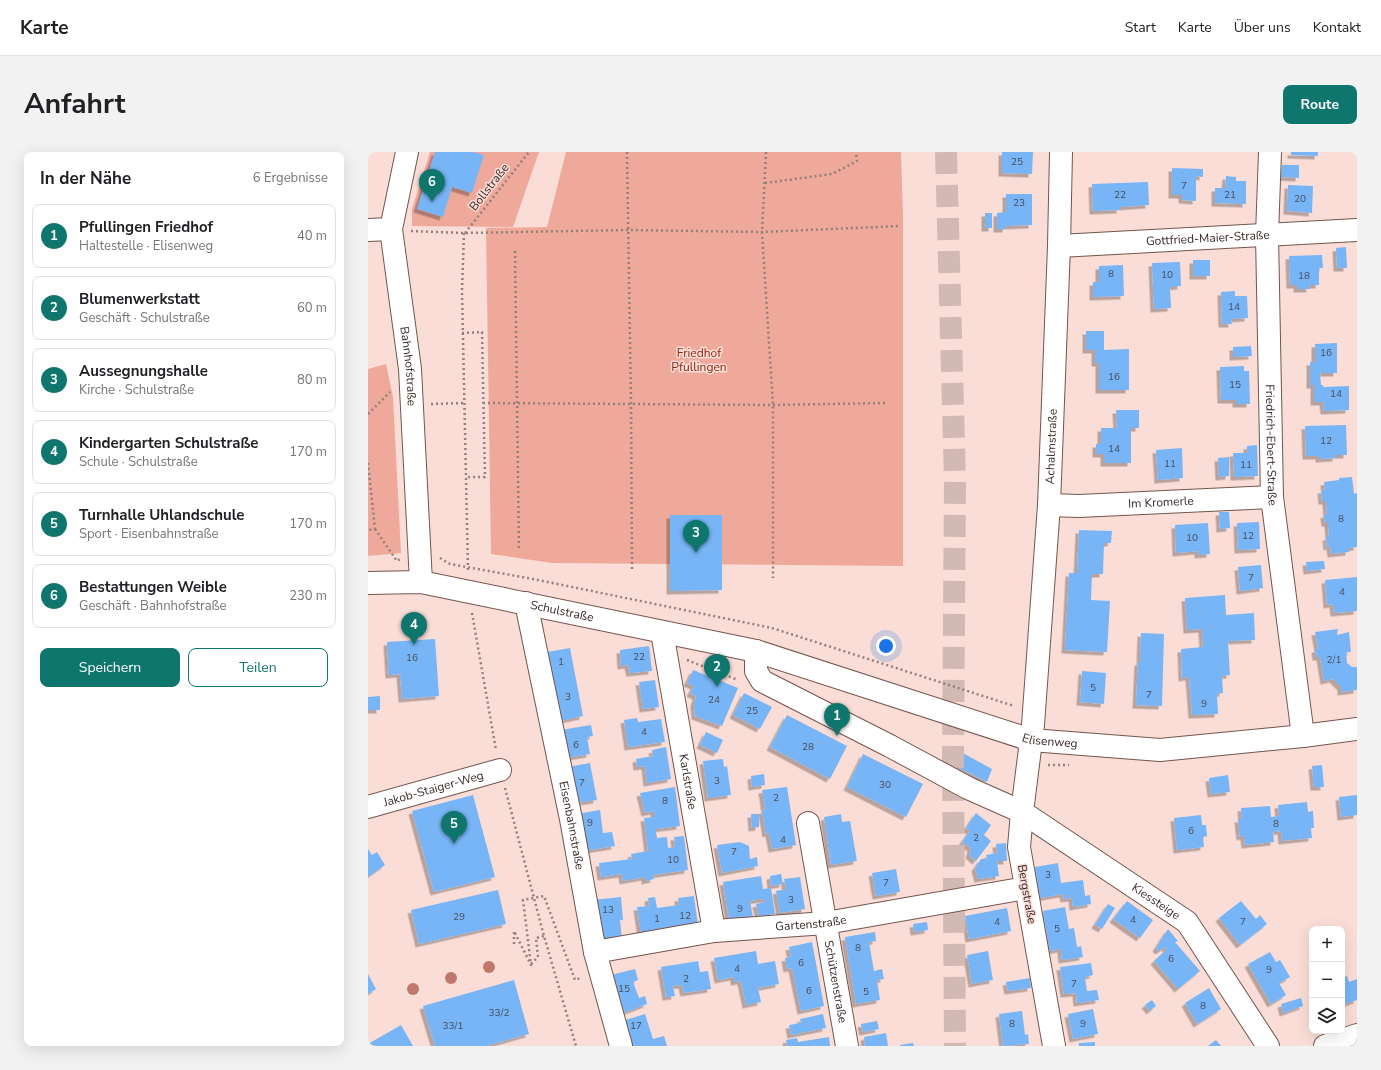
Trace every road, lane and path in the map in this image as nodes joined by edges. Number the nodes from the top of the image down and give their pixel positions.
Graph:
1 (407, 152) edge
2 (529, 152) edge
3 (627, 152) edge
4 (766, 152) edge
5 (856, 152) edge
6 (1061, 152) edge
7 (1270, 152) edge
8 (765, 183) junction
9 (899, 226) dead end
10 (368, 230) edge
11 (391, 230) junction
12 (628, 230) junction
13 (1357, 230) edge
14 (762, 232) junction
15 (464, 233) junction
16 (1267, 235) junction
17 (1059, 246) junction
18 (515, 251) dead end
19 (462, 333) junction
20 (518, 402) junction
21 (464, 403) junction
22 (483, 403) junction
23 (631, 403) junction
24 (885, 403) dead end
25 (411, 404) junction
26 (773, 405) junction
27 (368, 463) edge
28 (466, 477) junction
29 (1272, 497) junction
30 (1049, 505) junction
31 (375, 529) junction
32 (368, 530) edge
33 (419, 547) junction
34 (519, 551) dead end
35 (468, 567) junction
36 (632, 569) dead end
37 (773, 578) dead end
38 (421, 582) junction
39 (368, 583) edge
40 (469, 592) junction
41 (526, 603) junction
42 (664, 642) junction
43 (756, 651) junction
44 (762, 680) junction
45 (1357, 729) edge
46 (1303, 736) junction
47 (1031, 740) junction
48 (500, 770) junction
49 (368, 807) edge
50 (1022, 812) junction
51 (808, 823) dead end
52 (1026, 888) junction
53 (534, 897) junction
54 (826, 923) junction
55 (714, 931) junction
56 (544, 936) junction
57 (514, 944) dead end
58 (598, 962) junction
59 (531, 965) junction
60 (1357, 1035) edge
61 (576, 1046) edge
62 (621, 1046) edge
63 (847, 1046) edge
64 (1054, 1046) edge
65 (1268, 1046) edge
66 (1325, 1046) edge

1 - 11 street, Bahnhofstraße
2 - 15 path, Bollstraße
3 - 12 path
4 - 8 path
5 - 8 path
6 - 17 street, Achalmstraße
7 - 16 street, Friedrich-Ebert-Straße
8 - 14 path
9 - 14 path
10 - 11 street
11 - 15 path
11 - 25 street, Bahnhofstraße
12 - 14 path
12 - 15 path
12 - 23 path
13 - 16 street, Gottfried-Maier-Straße
14 - 26 path
15 - 19 path
16 - 17 street, Gottfried-Maier-Straße
16 - 29 street, Friedrich-Ebert-Straße
17 - 30 street, Achalmstraße
18 - 20 path
19 - 21 path
19 - 22 path
20 - 22 path
20 - 23 path
20 - 34 path
21 - 25 path
21 - 28 path
22 - 28 path
23 - 26 path
23 - 36 path
24 - 26 path
25 - 33 street, Bahnhofstraße
26 - 37 path
27 - 31 path
28 - 35 path
29 - 30 street, Im Kromerle
29 - 46 street, Friedrich-Ebert-Straße
30 - 47 street, Achalmstraße
31 - 32 path
31 - 33 path
33 - 35 path
33 - 38 street, Bahnhofstraße
35 - 40 path
38 - 39 street, Schulstraße
38 - 40 street, Schulstraße
40 - 41 street, Schulstraße
40 - 48 path
41 - 42 street, Schulstraße
41 - 58 street, Eisenbahnstraße
42 - 43 street, Schulstraße
42 - 44 path
42 - 55 street, Karlstraße
43 - 44 street
43 - 47 street, Elisenweg
44 - 50 street, Kiessteige
45 - 46 street, Elisenweg
46 - 47 street, Elisenweg
47 - 50 street, Bergstraße
48 - 49 street, Jakob-Staiger-Weg
48 - 53 path
50 - 52 street, Bergstraße
50 - 65 street, Kiessteige
51 - 54 street, Schützenstraße
52 - 54 street, Gartenstraße
52 - 64 street, Bergstraße
53 - 56 path
53 - 58 path
53 - 59 path
54 - 55 street, Gartenstraße
54 - 63 street, Schützenstraße
55 - 58 street, Gartenstraße
56 - 59 path
56 - 61 path
57 - 59 path
58 - 62 street, Eisenbahnstraße
60 - 66 street

